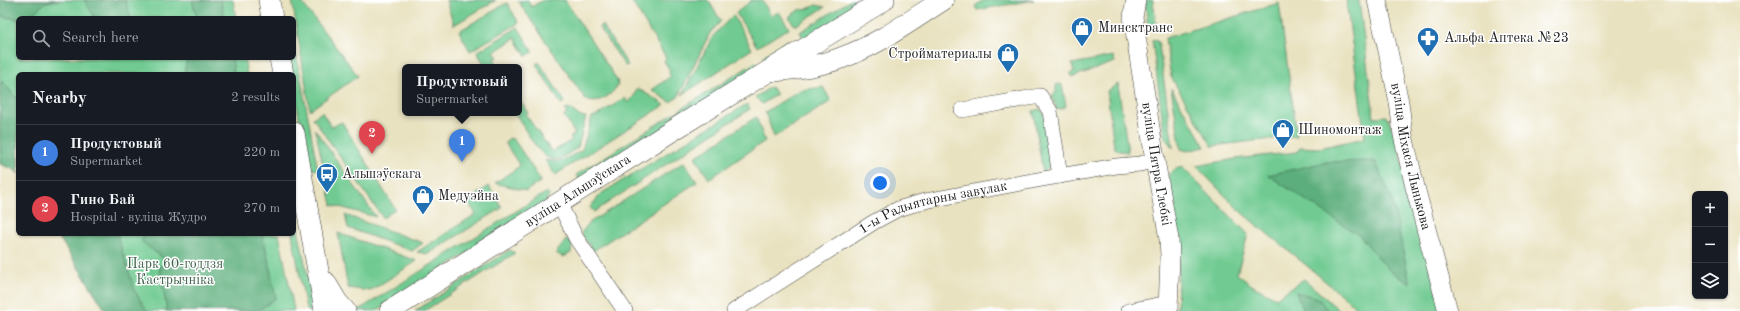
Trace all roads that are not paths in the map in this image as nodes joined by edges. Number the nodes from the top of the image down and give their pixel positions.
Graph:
1 (269, 0) edge
2 (884, 0) edge
3 (943, 0) edge
4 (1377, 0) edge
5 (1132, 6) edge
6 (272, 16) edge
7 (280, 60) edge
8 (283, 72) edge
9 (767, 72) junction
10 (962, 110) dead end
11 (296, 144) edge
12 (1155, 160) junction
13 (1060, 176) junction
14 (559, 203) junction
15 (319, 271) junction
16 (1168, 307) edge
17 (325, 311) edge
18 (345, 311) edge
19 (390, 311) edge
20 (625, 311) edge
21 (734, 311) edge
22 (1128, 311) edge
23 (1448, 311) edge

1 - 6 main road
2 - 9 main road, вуліца Альшэўскага
3 - 9 main road, вуліца Альшэўскага
4 - 23 street, вуліца Міхася Лынькова
5 - 12 street, вуліца Пятра Глебкі
7 - 8 main road
9 - 14 main road, вуліца Альшэўскага
10 - 13 street
11 - 15 main road
12 - 13 street, 1-ы Радыятарны завулак
12 - 16 street, вуліца Пятра Глебкі
13 - 21 street, 1-ы Радыятарны завулак
14 - 19 main road, вуліца Альшэўскага
14 - 20 street
15 - 17 main road
15 - 18 main road
16 - 22 street

